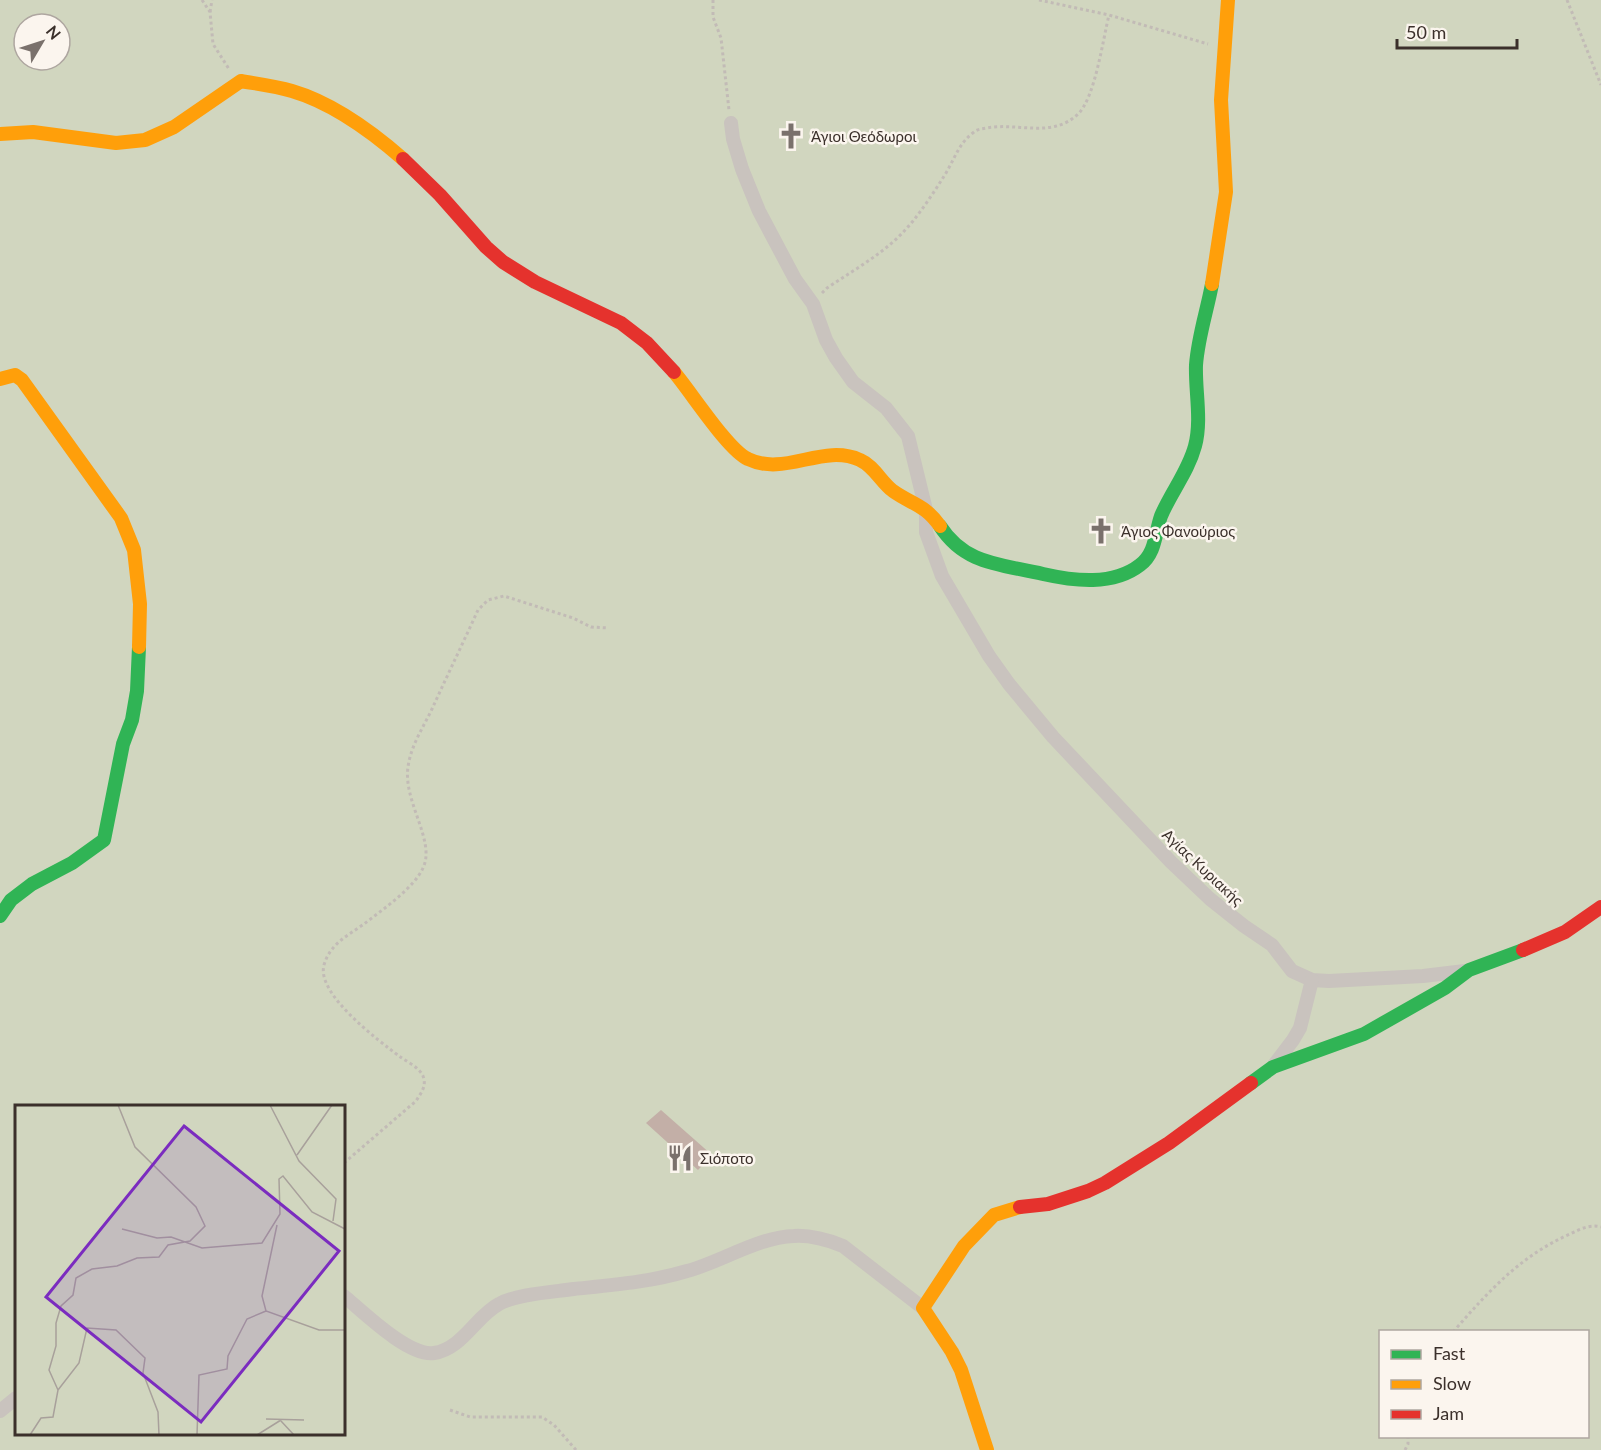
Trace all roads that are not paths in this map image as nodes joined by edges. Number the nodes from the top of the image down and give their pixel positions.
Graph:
1 (1228, 0) edge
2 (731, 123) road end
3 (0, 134) edge
4 (0, 379) edge
5 (926, 510) junction
6 (1601, 907) edge
7 (0, 916) edge
8 (1469, 970) junction
9 (1312, 981) junction
10 (1273, 1067) junction
11 (345, 1297) edge
12 (923, 1308) junction
13 (15, 1399) edge
14 (0, 1411) edge
15 (987, 1450) edge

1 - 5 street
2 - 5 street, Αγίας Κυριακής
3 - 5 street
4 - 7 street
5 - 9 street, Αγίας Κυριακής
6 - 8 street
8 - 9 street
8 - 10 street
9 - 10 street
10 - 12 street
11 - 12 street
12 - 15 street
13 - 14 street

